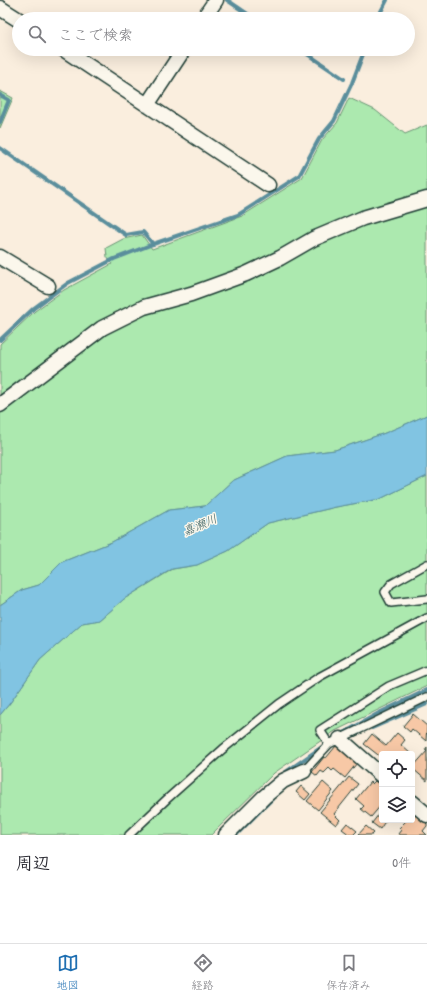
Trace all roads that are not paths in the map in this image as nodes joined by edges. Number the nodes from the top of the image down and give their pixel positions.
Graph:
1 (216, 0) edge
2 (0, 8) edge
3 (208, 12) edge
4 (12, 16) edge
5 (74, 56) edge
6 (179, 56) edge
7 (147, 105) junction
8 (268, 185) dead end
9 (427, 200) edge
10 (0, 257) edge
11 (48, 286) dead end
12 (0, 405) edge
13 (427, 564) edge
14 (427, 599) edge
15 (427, 618) edge
16 (427, 670) edge
17 (427, 697) edge
18 (335, 741) junction
19 (304, 770) joint
20 (379, 774) edge
21 (415, 805) edge
22 (427, 815) edge
23 (129, 835) edge
24 (226, 835) edge

1 - 3 street
2 - 4 street
5 - 7 street
6 - 7 street
7 - 8 street
9 - 12 street
10 - 11 street
13 - 14 lane
15 - 23 lane
16 - 18 lane
17 - 18 lane
18 - 19 lane
18 - 20 street
19 - 24 street
21 - 22 street

